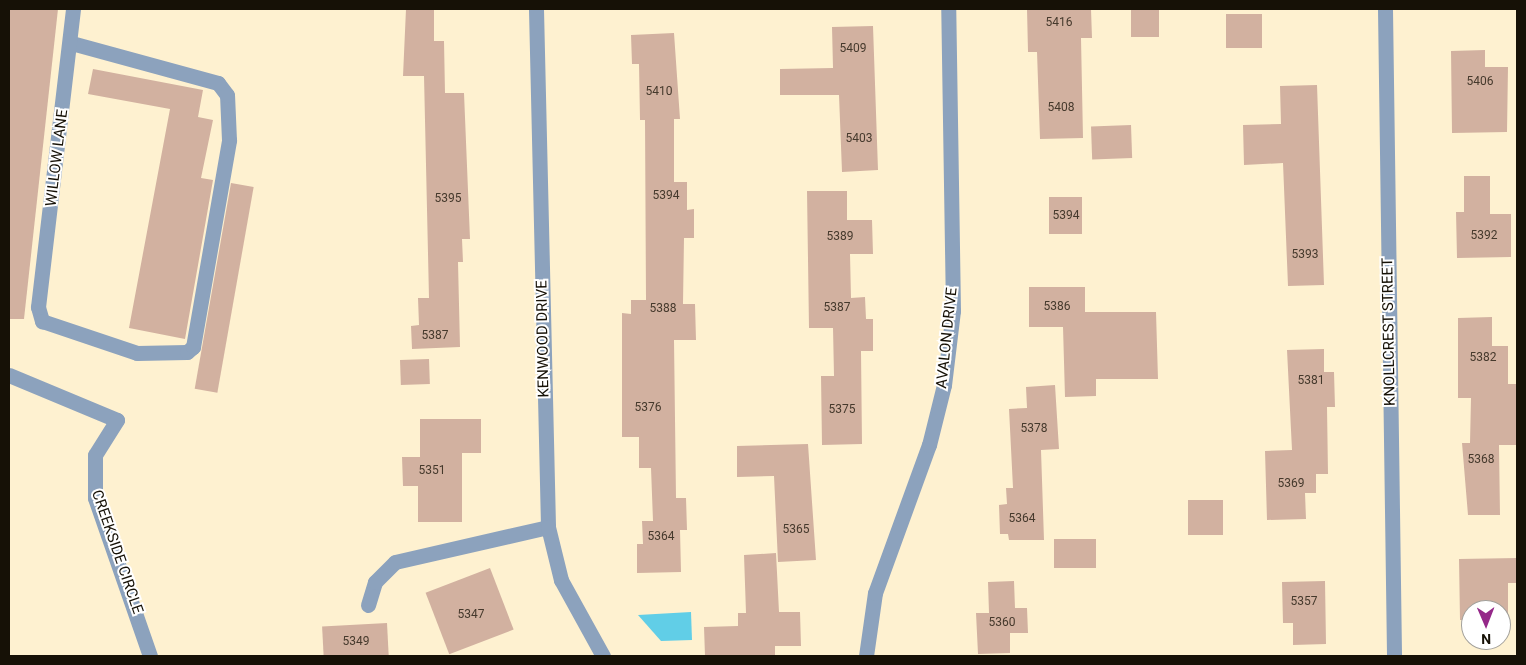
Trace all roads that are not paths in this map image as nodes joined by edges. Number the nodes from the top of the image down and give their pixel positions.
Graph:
1 (74, 9) edge
2 (536, 9) edge
3 (948, 9) edge
4 (1385, 9) edge
5 (72, 42) junction
6 (9, 374) edge
7 (548, 527) junction
8 (368, 605) dead end
9 (150, 656) edge
10 (603, 656) edge
11 (866, 656) edge
12 (1394, 656) edge

1 - 5 street, WILLOW LANE
2 - 7 street, KENWOOD DRIVE
3 - 11 street, AVALON DRIVE
4 - 12 street, KNOLLCREST STREET
5 - 5 street, WILLOW LANE
6 - 9 street, CREEKSIDE CIRCLE
7 - 8 street
7 - 10 street, KENWOOD DRIVE

